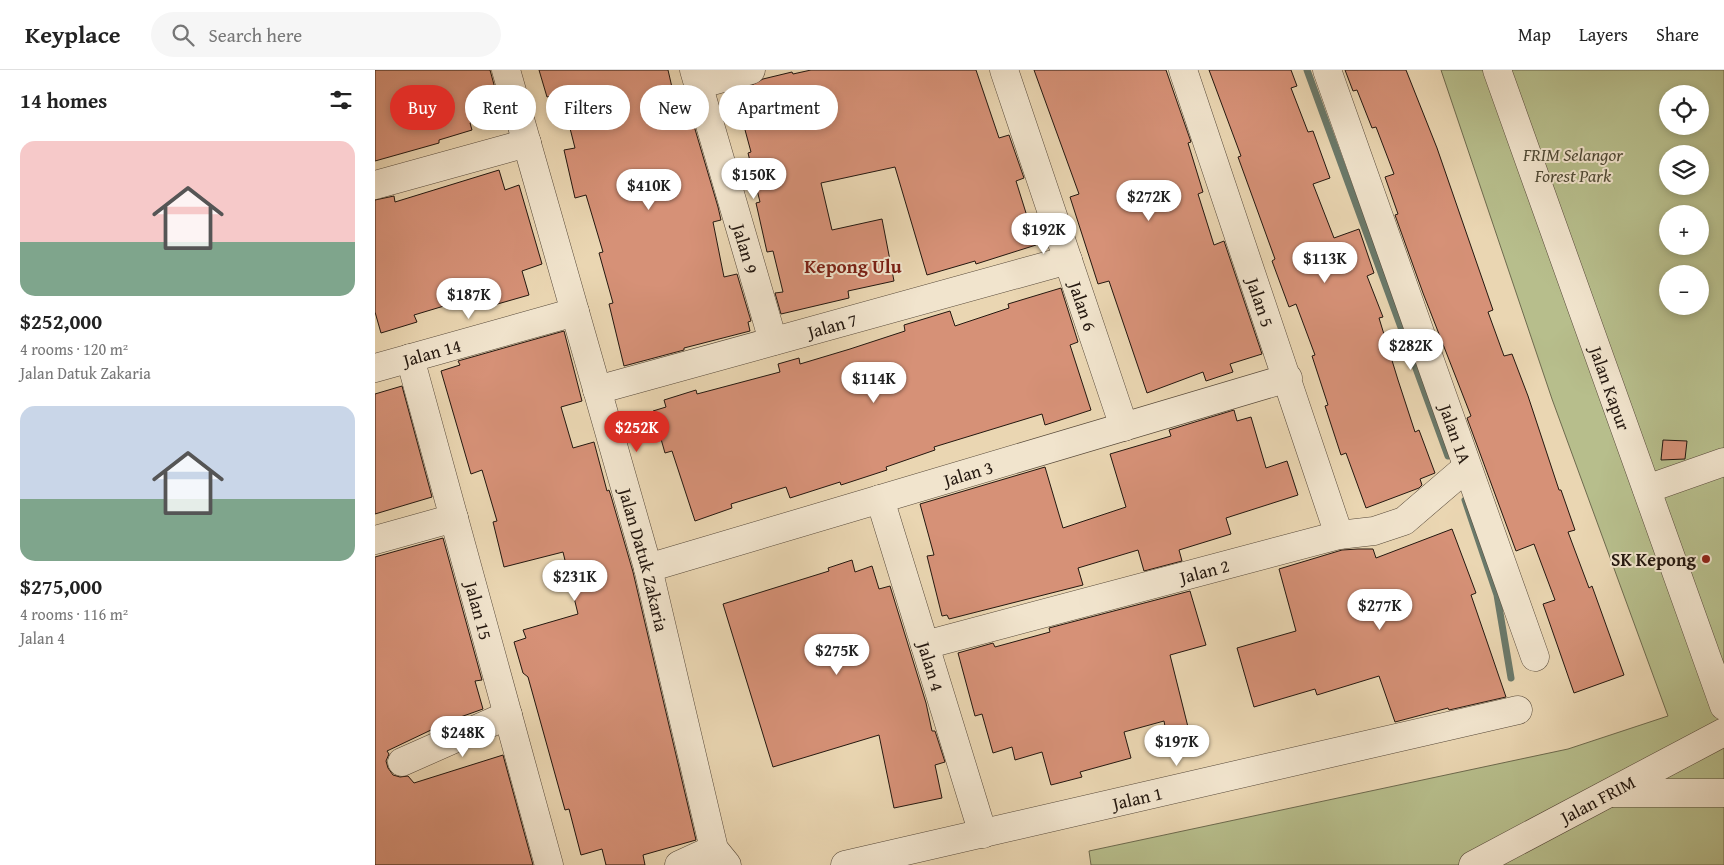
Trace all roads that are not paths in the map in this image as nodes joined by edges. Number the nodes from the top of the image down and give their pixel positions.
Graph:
1 (506, 70) edge
2 (751, 70) edge
3 (1003, 70) edge
4 (1183, 70) edge
5 (1327, 70) edge
6 (1497, 70) edge
7 (696, 78) edge
8 (527, 143) junction
9 (375, 185) edge
10 (1068, 260) junction
11 (575, 312) junction
12 (773, 341) junction
13 (410, 358) junction
14 (375, 368) edge
15 (1288, 378) junction
16 (597, 390) junction
17 (1125, 427) junction
18 (1724, 462) edge
19 (1467, 467) junction
20 (1647, 489) junction
21 (880, 499) junction
22 (454, 518) junction
23 (1339, 534) junction
24 (375, 540) edge
25 (648, 568) junction
26 (925, 645) junction
27 (1535, 657) dead end
28 (1724, 706) edge
29 (1518, 710) dead end
30 (507, 715) junction
31 (1724, 732) edge
32 (402, 762) dead end
33 (1610, 793) junction
34 (1724, 793) edge
35 (983, 834) junction
36 (721, 857) edge
37 (549, 865) edge
38 (679, 865) edge
39 (845, 865) edge
40 (1473, 865) edge

1 - 8 street, Jalan Datuk Zakaria
2 - 7 street
3 - 10 street, Jalan 6
4 - 15 street, Jalan 5
5 - 19 street, Jalan 1A
6 - 20 street, Jalan Kapur
7 - 12 street, Jalan 9
8 - 9 street
8 - 11 street, Jalan Datuk Zakaria
10 - 12 street, Jalan 7
10 - 17 street, Jalan 6
11 - 13 street, Jalan 14
11 - 16 street, Jalan Datuk Zakaria
12 - 16 street, Jalan 7
13 - 14 street, Jalan 14
13 - 22 street, Jalan 15
15 - 17 street, Jalan 3
15 - 23 street, Jalan 5
16 - 25 street, Jalan Datuk Zakaria
17 - 21 street, Jalan 3
18 - 20 street
19 - 23 street, Jalan 2
19 - 27 street, Jalan 1A
20 - 28 street, Jalan Kapur
21 - 25 street, Jalan 3
21 - 26 street, Jalan 4
22 - 24 street
22 - 30 street, Jalan 15
23 - 26 street, Jalan 2
25 - 36 street, Jalan Datuk Zakaria
26 - 35 street, Jalan 4
29 - 35 street, Jalan 1
30 - 32 street
30 - 37 street, Jalan 15
31 - 33 street, Jalan FRIM
33 - 34 street
33 - 40 street, Jalan FRIM
35 - 39 street, Jalan 1
36 - 38 street

